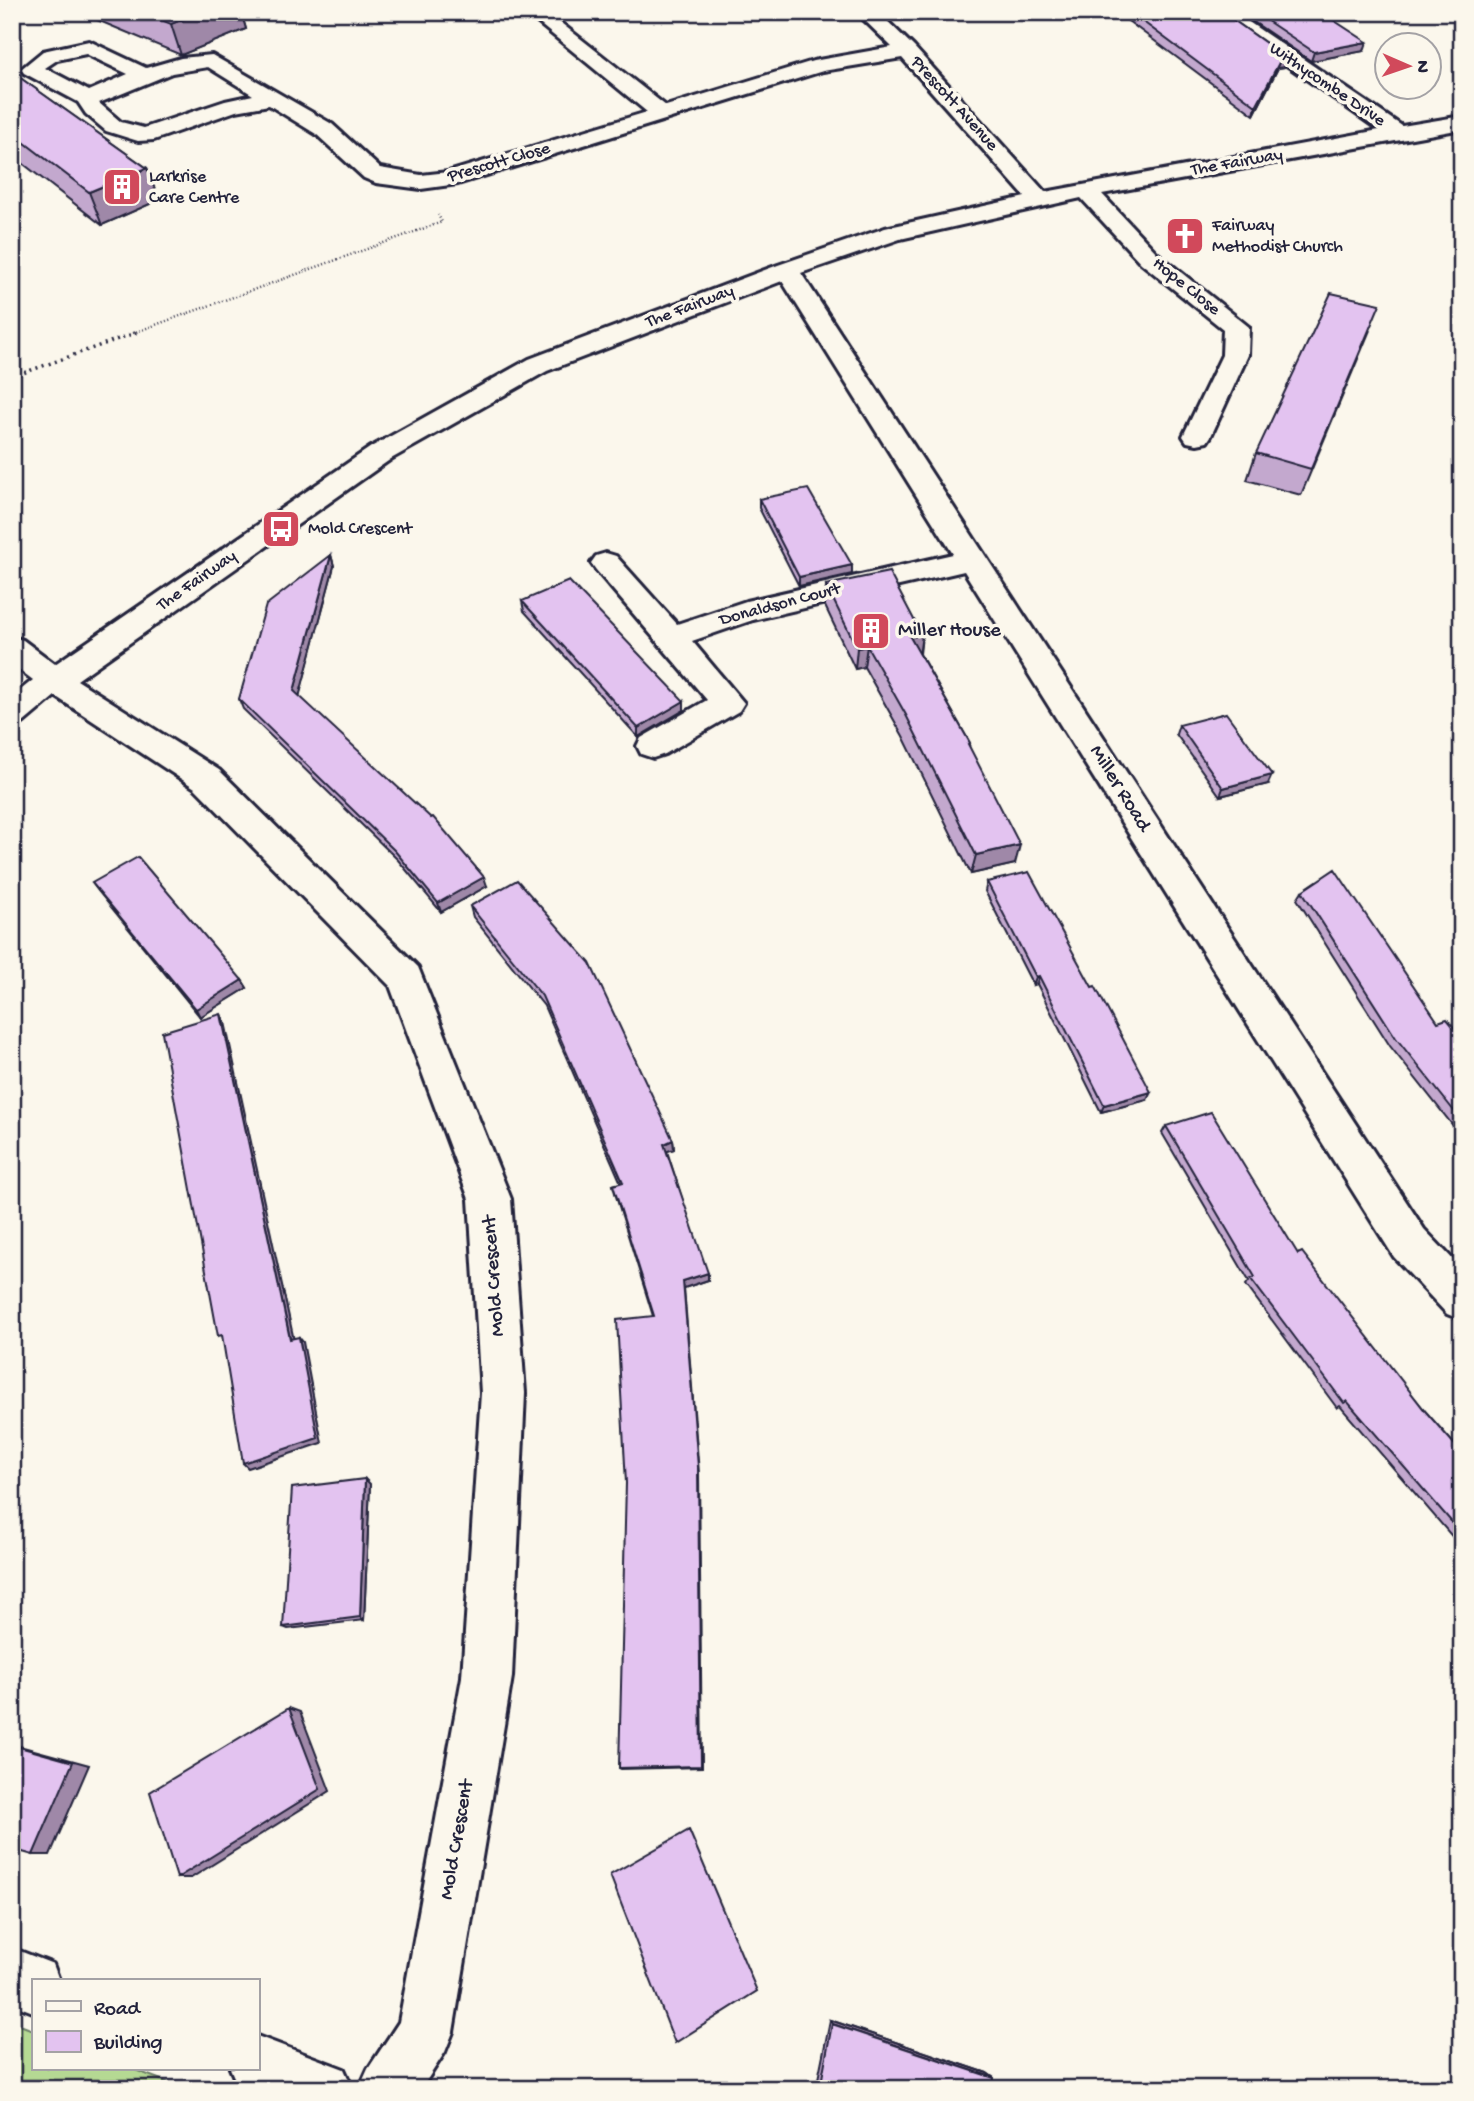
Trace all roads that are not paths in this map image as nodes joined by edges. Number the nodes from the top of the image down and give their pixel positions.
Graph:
1 (535, 12) edge
2 (866, 12) edge
3 (1221, 12) edge
4 (907, 51) junction
5 (147, 76) junction
6 (273, 98) junction
7 (89, 99) junction
8 (663, 114) junction
9 (1462, 122) edge
10 (1399, 134) junction
11 (1086, 190) junction
12 (1040, 199) junction
13 (787, 270) junction
14 (1197, 436) dead end
15 (972, 559) junction
16 (606, 563) dead end
17 (671, 637) junction
18 (12, 648) edge
19 (54, 680) junction
20 (12, 715) edge
21 (653, 746) dead end
22 (1462, 1300) edge
23 (12, 1976) edge
24 (32, 1983) edge
25 (259, 2065) edge
26 (324, 2089) edge
27 (388, 2089) edge

1 - 8 street
2 - 4 street, Prescott Avenue
3 - 10 street, Withycombe Drive
4 - 8 street, Prescott Close
4 - 12 street, Prescott Avenue
5 - 6 street, Prescott Close
5 - 7 street, Prescott Close
5 - 7 street
6 - 7 street
6 - 8 street, Prescott Close
9 - 10 street, The Fairway
10 - 11 street, The Fairway
11 - 12 street, The Fairway
11 - 14 street, Hope Close
12 - 13 street, The Fairway
13 - 15 street, Miller Road
13 - 19 street, The Fairway
15 - 17 street, Donaldson Court
15 - 22 street, Miller Road
16 - 17 street
17 - 21 street
18 - 19 street, Mold Crescent
19 - 20 street, The Fairway
19 - 27 street, Mold Crescent
23 - 24 street
25 - 26 street

